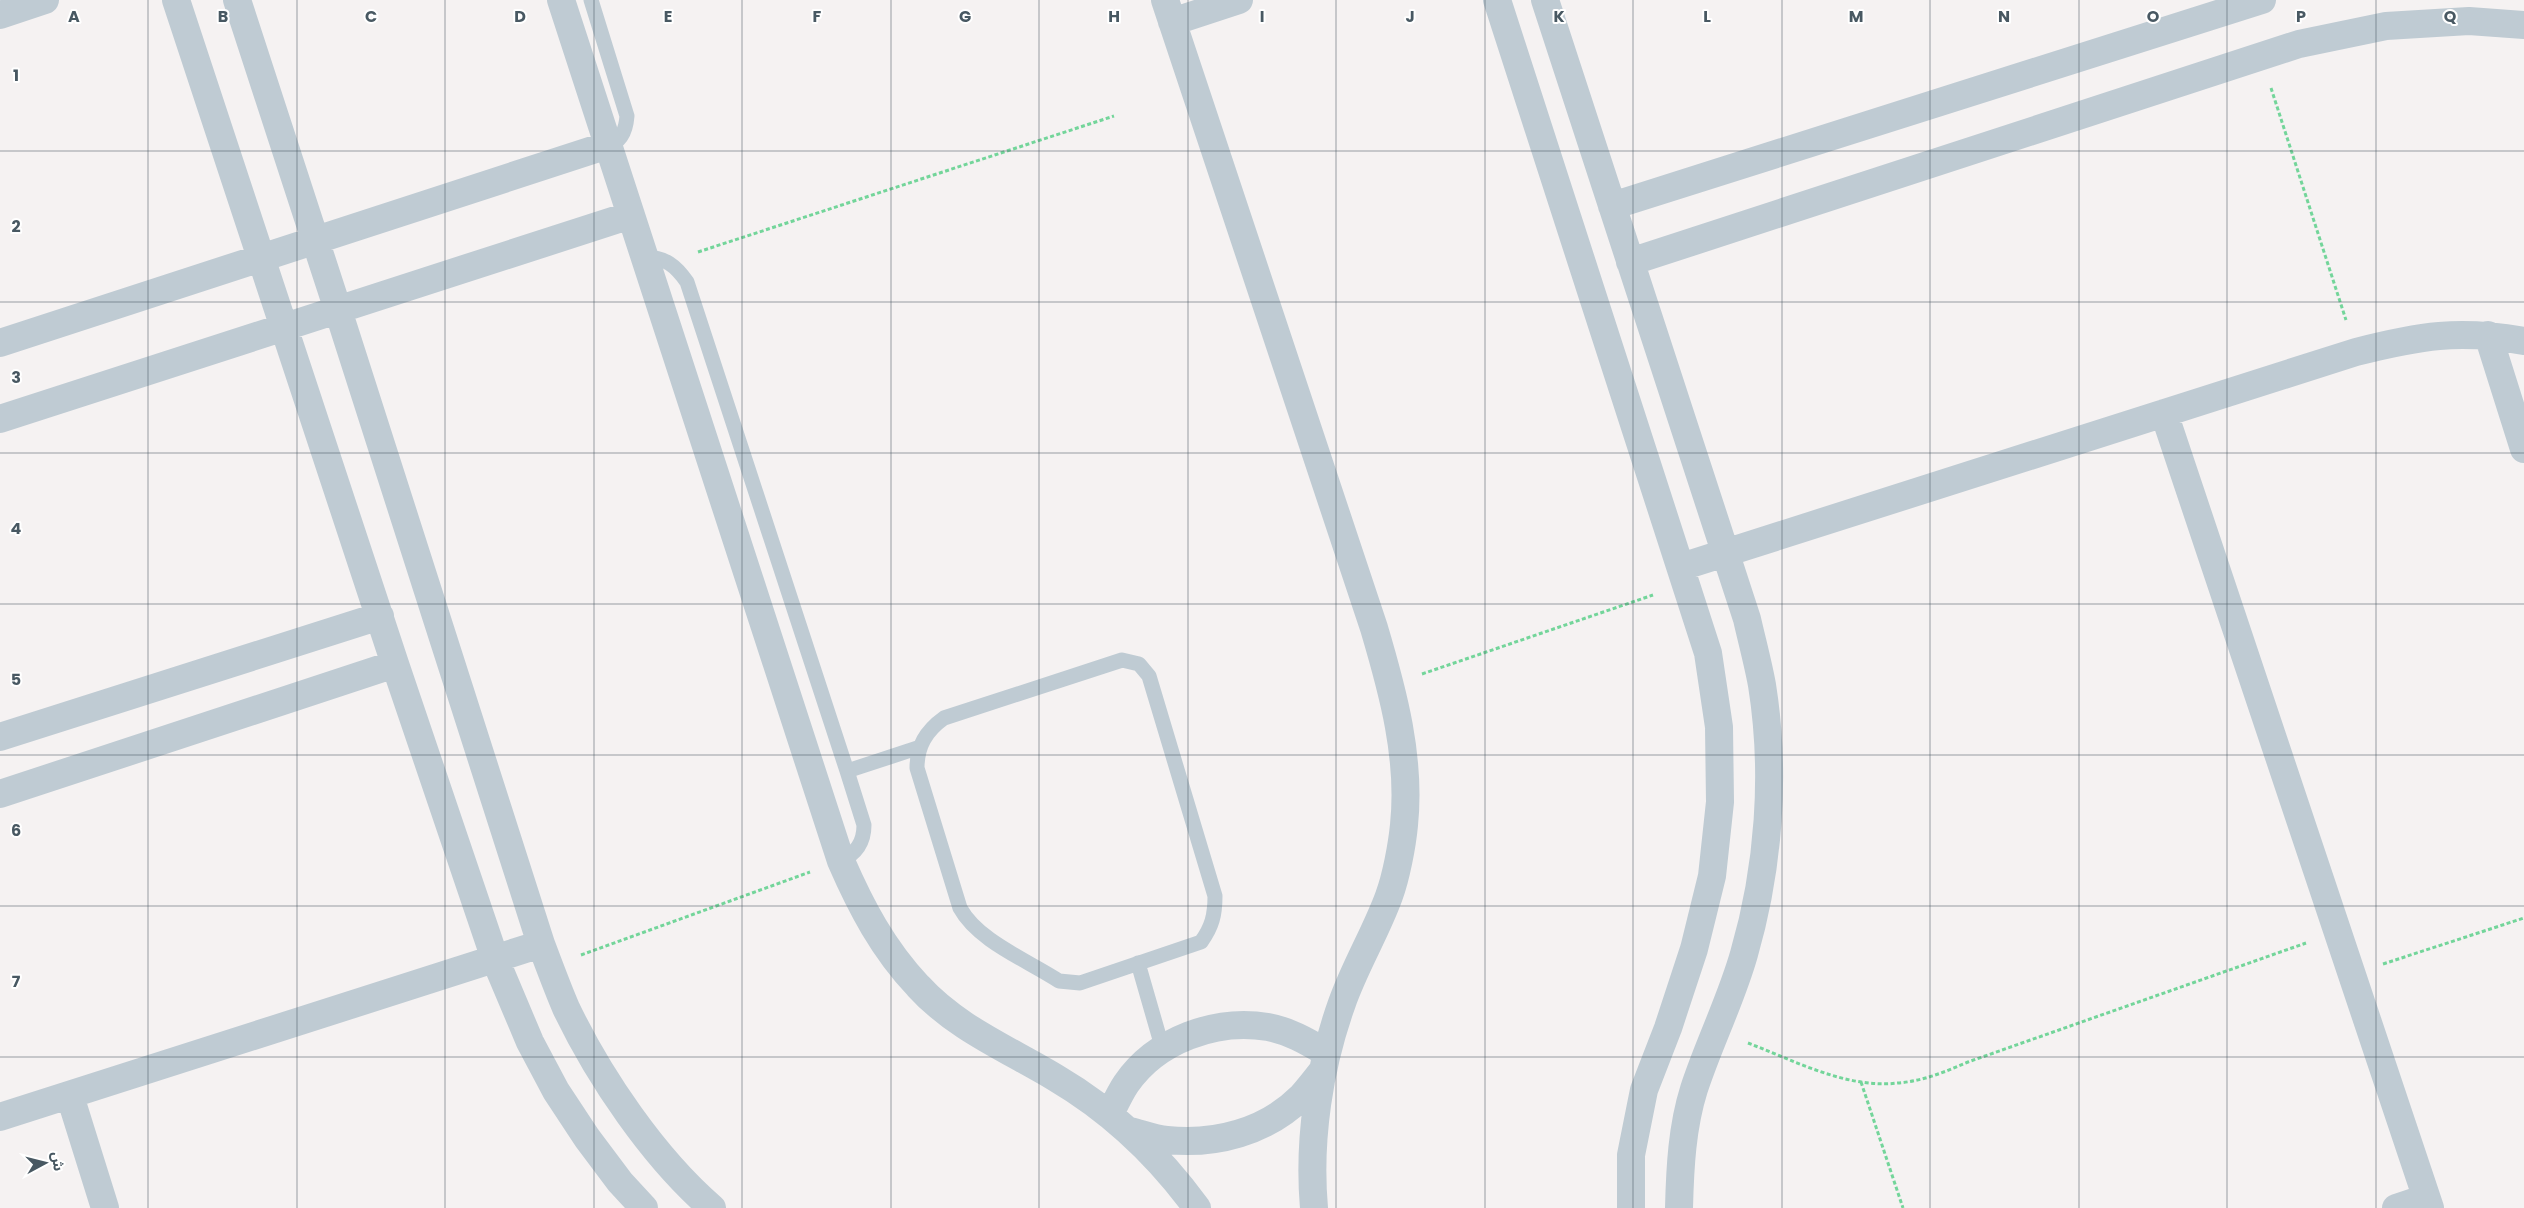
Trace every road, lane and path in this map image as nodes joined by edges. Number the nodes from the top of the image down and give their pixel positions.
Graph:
1 (45, 0) edge
2 (176, 0) edge
3 (237, 0) edge
4 (561, 0) edge
5 (590, 0) edge
6 (1238, 0) edge
7 (1498, 0) edge
8 (1545, 0) edge
9 (2262, 0) edge
10 (1169, 11) edge
11 (0, 15) edge
12 (2524, 25) edge
13 (2262, 56) junction
14 (1114, 116) dead end
15 (608, 145) junction
16 (1612, 206) junction
17 (631, 215) junction
18 (315, 241) junction
19 (262, 258) junction
20 (657, 259) junction
21 (1630, 262) junction
22 (338, 310) junction
23 (284, 327) junction
24 (2488, 335) junction
25 (2524, 341) edge
26 (0, 343) edge
27 (2356, 352) junction
28 (2164, 413) junction
29 (0, 419) edge
30 (2524, 449) edge
31 (1725, 553) junction
32 (1684, 575) junction
33 (380, 616) junction
34 (395, 664) junction
35 (1391, 684) junction
36 (0, 737) edge
37 (920, 747) junction
38 (846, 771) junction
39 (0, 794) edge
40 (841, 861) junction
41 (2524, 918) edge
42 (2338, 932) junction
43 (545, 955) junction
44 (495, 959) junction
45 (1138, 963) junction
46 (2352, 975) junction
47 (1717, 1031) junction
48 (1163, 1050) junction
49 (1325, 1061) junction
50 (1861, 1082) junction
51 (70, 1096) junction
52 (0, 1117) edge
53 (1120, 1123) junction
54 (2428, 1203) edge
55 (105, 1208) edge
56 (644, 1208) edge
57 (712, 1208) edge
58 (1197, 1208) edge
59 (1314, 1208) edge
60 (1631, 1208) edge
61 (1679, 1208) edge
62 (1903, 1208) edge
63 (2396, 1208) edge

1 - 11 street
2 - 19 street
3 - 18 street
4 - 15 street
5 - 15 lane
6 - 10 street
7 - 32 street
8 - 16 street
9 - 16 street
10 - 35 street
12 - 13 street
13 - 21 street
13 - 27 path
14 - 20 path
15 - 17 street
15 - 18 street
16 - 21 street
17 - 20 street
17 - 22 street
18 - 19 street
18 - 22 street
19 - 23 street
19 - 26 street
20 - 38 lane
20 - 40 street
21 - 31 street
22 - 23 street
22 - 43 street
23 - 29 street
23 - 33 street
24 - 25 street
24 - 27 street
24 - 30 street
27 - 28 street
28 - 31 street
28 - 42 street
31 - 32 street
31 - 47 street
32 - 35 path
32 - 60 street
33 - 34 street
33 - 36 street
34 - 39 street
34 - 44 street
35 - 49 street
37 - 38 lane
37 - 45 lane
37 - 45 lane
38 - 40 lane
40 - 43 path
40 - 53 street
41 - 46 path
42 - 46 street
42 - 50 path
43 - 44 street
43 - 57 street
44 - 51 street
44 - 56 street
45 - 48 lane
46 - 54 street
47 - 50 path
47 - 61 street
48 - 49 street
48 - 53 street
49 - 53 street
49 - 59 street
50 - 62 path
51 - 52 street
51 - 55 street
53 - 58 street
54 - 63 street

